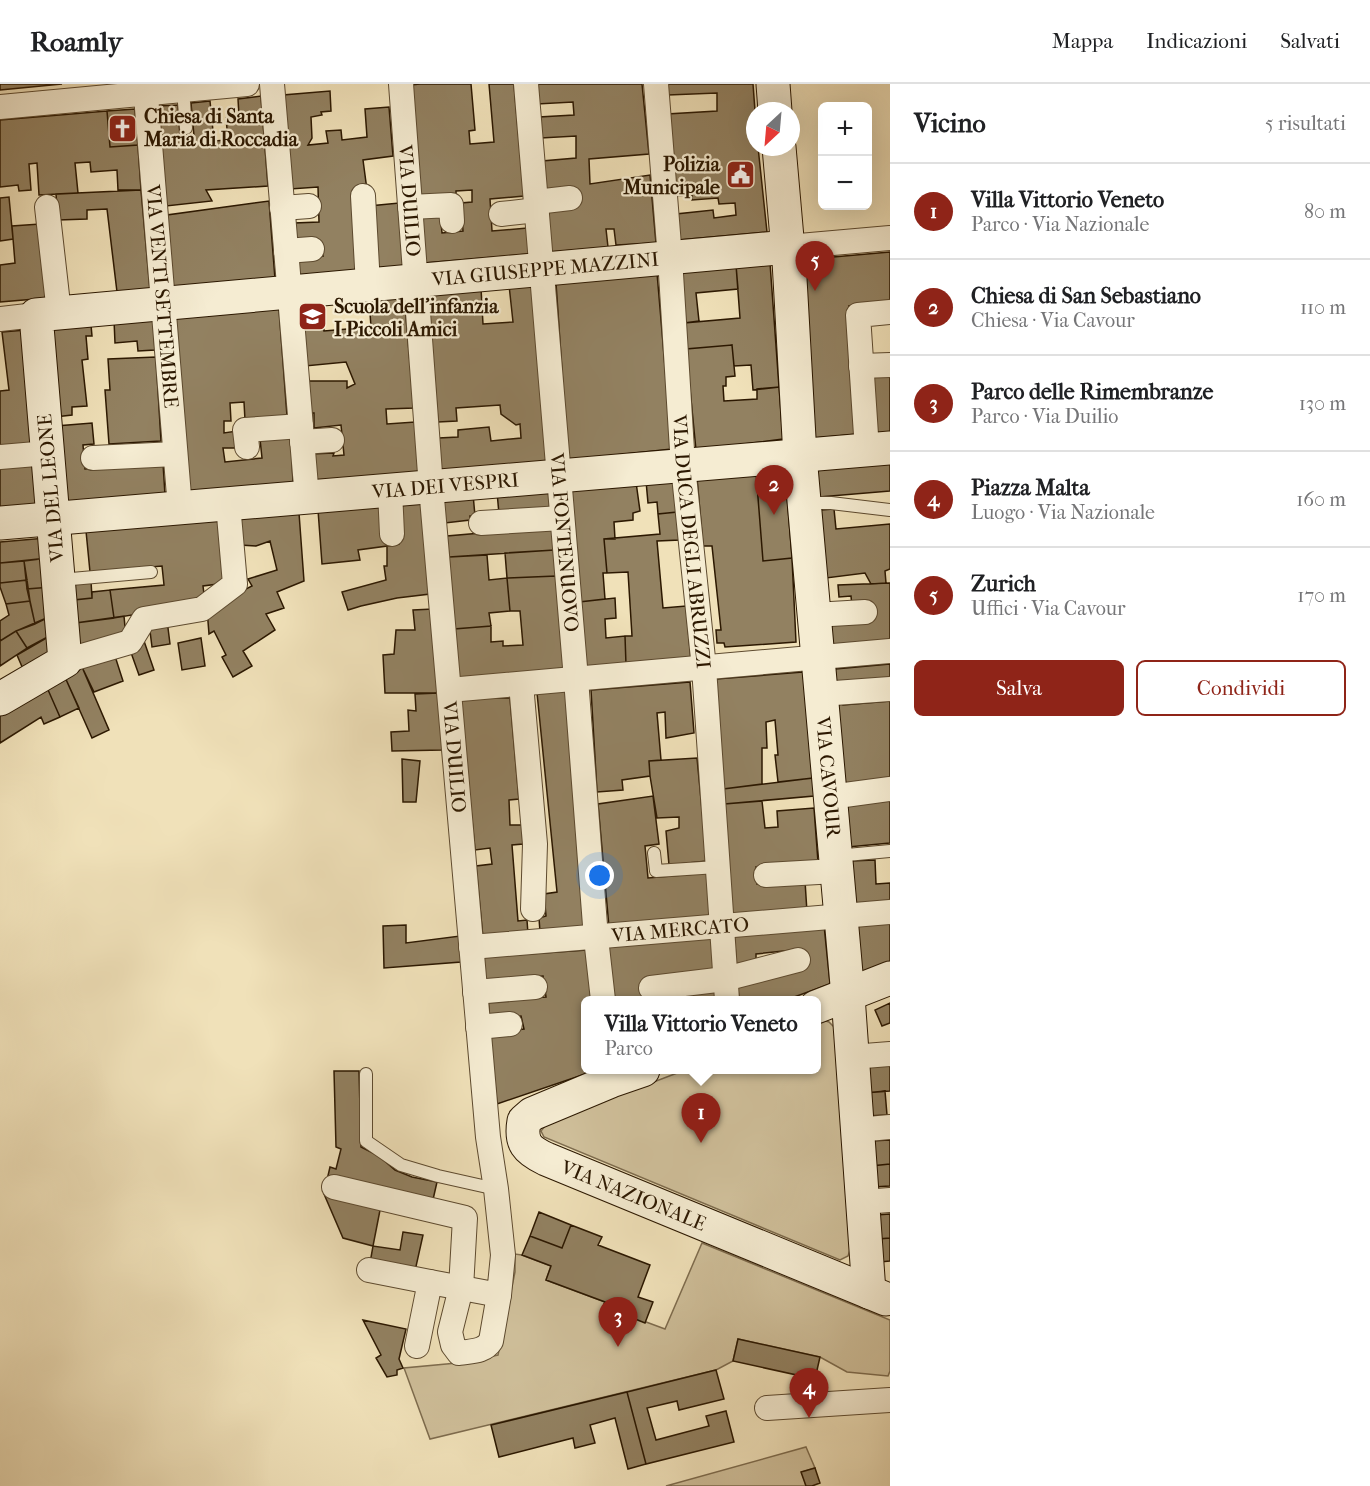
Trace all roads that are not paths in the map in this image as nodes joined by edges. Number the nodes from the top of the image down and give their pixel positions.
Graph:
1 (247, 84) edge
2 (272, 84) edge
3 (401, 84) edge
4 (526, 84) edge
5 (656, 84) edge
6 (773, 84) edge
7 (145, 89) edge
8 (183, 90) junction
9 (774, 102) edge
10 (0, 107) edge
11 (186, 128) dead end
12 (778, 156) edge
13 (363, 196) dead end
14 (570, 198) dead end
15 (309, 206) dead end
16 (536, 206) junction
17 (47, 207) dead end
18 (410, 207) junction
19 (282, 208) junction
20 (501, 214) dead end
21 (452, 221) dead end
22 (890, 238) edge
23 (312, 249) dead end
24 (286, 251) junction
25 (782, 252) junction
26 (670, 258) junction
27 (542, 270) junction
28 (415, 281) junction
29 (368, 285) junction
30 (290, 292) junction
31 (163, 304) junction
32 (890, 312) edge
33 (48, 314) junction
34 (0, 319) edge
35 (890, 364) edge
36 (861, 366) junction
37 (301, 434) junction
38 (332, 440) dead end
39 (247, 447) dead end
40 (879, 449) edge
41 (48, 453) junction
42 (175, 454) junction
43 (800, 456) junction
44 (0, 457) edge
45 (93, 458) dead end
46 (683, 466) junction
47 (559, 476) junction
48 (431, 487) junction
49 (390, 490) junction
50 (307, 498) junction
51 (804, 503) junction
52 (228, 504) junction
53 (180, 508) junction
54 (890, 510) edge
55 (562, 518) junction
56 (54, 519) junction
57 (0, 523) edge
58 (481, 523) dead end
59 (392, 534) dead end
60 (151, 572) dead end
61 (59, 580) junction
62 (865, 612) dead end
63 (814, 615) junction
64 (890, 651) edge
65 (818, 658) junction
66 (66, 662) junction
67 (704, 668) junction
68 (576, 679) junction
69 (521, 684) junction
70 (890, 689) edge
71 (449, 690) junction
72 (820, 694) junction
73 (0, 699) edge
74 (890, 789) edge
75 (830, 797) junction
76 (890, 851) edge
77 (654, 853) dead end
78 (835, 863) junction
79 (717, 867) junction
80 (766, 875) dead end
81 (533, 909) dead end
82 (890, 912) edge
83 (840, 916) junction
84 (721, 925) junction
85 (596, 938) junction
86 (471, 947) junction
87 (798, 960) dead end
88 (890, 978) edge
89 (535, 987) dead end
90 (651, 988) dead end
91 (726, 990) edge
92 (475, 992) junction
93 (603, 996) edge
94 (848, 996) junction
95 (821, 1005) edge
96 (510, 1024) dead end
97 (478, 1027) junction
98 (890, 1054) edge
99 (852, 1057) junction
100 (366, 1074) dead end
101 (611, 1075) edge
102 (890, 1127) edge
103 (858, 1130) junction
104 (522, 1133) junction
105 (488, 1137) junction
106 (334, 1187) dead end
107 (496, 1188) junction
108 (876, 1201) edge
109 (369, 1270) dead end
110 (430, 1282) junction
111 (879, 1285) edge
112 (461, 1288) junction
113 (499, 1295) junction
114 (417, 1346) dead end
115 (890, 1400) edge
116 (767, 1408) dead end

1 - 8 street
2 - 19 street
3 - 18 street, VIA DUILIO
4 - 16 street, VIA FONTENUOVO
5 - 26 street, VIA DUCA DEGLI ABRUZZI
6 - 9 street
7 - 8 street
7 - 10 street
7 - 31 street, VIA VENTI SETTEMBRE
8 - 11 lane
12 - 25 street, VIA CAVOUR
13 - 29 street
14 - 16 street
15 - 19 street
16 - 20 street
16 - 27 street, VIA FONTENUOVO
17 - 33 street
18 - 21 street
18 - 28 street, VIA DUILIO
19 - 24 street
22 - 25 street
23 - 24 street
24 - 30 street
25 - 26 street, VIA GIUSEPPE MAZZINI
25 - 43 street, VIA CAVOUR
26 - 27 street, VIA GIUSEPPE MAZZINI
26 - 46 street, VIA DUCA DEGLI ABRUZZI
27 - 28 street, VIA GIUSEPPE MAZZINI
27 - 47 street, VIA FONTENUOVO
28 - 29 street, VIA GIUSEPPE MAZZINI
28 - 48 street, VIA DUILIO
29 - 30 street, VIA GIUSEPPE MAZZINI
30 - 31 street, VIA GIUSEPPE MAZZINI
30 - 37 street
31 - 33 street, VIA GIUSEPPE MAZZINI
31 - 42 street, VIA VENTI SETTEMBRE
32 - 36 street
33 - 34 street, VIA GIUSEPPE MAZZINI
33 - 41 street, VIA DEL LEONE
35 - 36 street
36 - 40 street
37 - 38 street
37 - 39 street
37 - 50 street
40 - 43 street, VIA DEI VESPRI
41 - 44 street
41 - 56 street, VIA DEL LEONE
42 - 45 street
42 - 53 street, VIA VENTI SETTEMBRE
43 - 46 street, VIA DEI VESPRI
43 - 51 street, VIA CAVOUR
46 - 47 street, VIA DEI VESPRI
46 - 67 street, VIA DUCA DEGLI ABRUZZI
47 - 48 street, VIA DEI VESPRI
47 - 55 street, VIA FONTENUOVO
48 - 49 street, VIA DEI VESPRI
48 - 71 street, VIA DUILIO
49 - 50 street, VIA DEI VESPRI
49 - 59 street
50 - 52 street, VIA DEI VESPRI
51 - 54 lane
51 - 63 street, VIA CAVOUR
52 - 53 street, VIA DEI VESPRI
52 - 66 street
53 - 56 street, VIA DEI VESPRI
55 - 58 street
55 - 68 street, VIA FONTENUOVO
56 - 57 street, VIA DEI VESPRI
56 - 61 street, VIA DEL LEONE
60 - 61 lane
61 - 66 street, VIA DEL LEONE
62 - 63 street
63 - 65 street, VIA CAVOUR
64 - 65 street
65 - 67 street
65 - 72 street, VIA CAVOUR
66 - 73 street
67 - 68 street
67 - 79 street, VIA DUCA DEGLI ABRUZZI
68 - 69 street
68 - 85 street, VIA FONTENUOVO
69 - 71 street
69 - 81 street
70 - 72 street
71 - 86 street, VIA DUILIO
72 - 75 street, VIA CAVOUR
74 - 75 street
75 - 78 street, VIA CAVOUR
76 - 78 lane
77 - 79 lane
78 - 80 street
78 - 83 street, VIA CAVOUR
79 - 84 street, VIA DUCA DEGLI ABRUZZI
82 - 83 street, VIA MERCATO
83 - 84 street, VIA MERCATO
83 - 94 street, VIA CAVOUR
84 - 85 street, VIA MERCATO
84 - 91 street, VIA DUCA DEGLI ABRUZZI
85 - 86 street, VIA MERCATO
85 - 93 street, VIA FONTENUOVO
86 - 92 street, VIA DUILIO
87 - 91 street
88 - 94 street
89 - 92 street
90 - 91 street
92 - 97 street, VIA DUILIO
94 - 95 street
94 - 99 street, VIA CAVOUR
96 - 97 street
97 - 105 street, VIA DUILIO
98 - 99 street
99 - 103 street, VIA CAVOUR
100 - 107 lane
101 - 104 street
102 - 103 street
103 - 108 street, VIA CAVOUR
104 - 105 street
104 - 111 street, VIA NAZIONALE
105 - 107 street, VIA DUILIO
106 - 112 street
107 - 113 street, VIA DUILIO
108 - 111 street, VIA CAVOUR
109 - 110 street
110 - 112 street
110 - 114 street
112 - 113 street
112 - 113 street, VIA DUILIO
115 - 116 street

